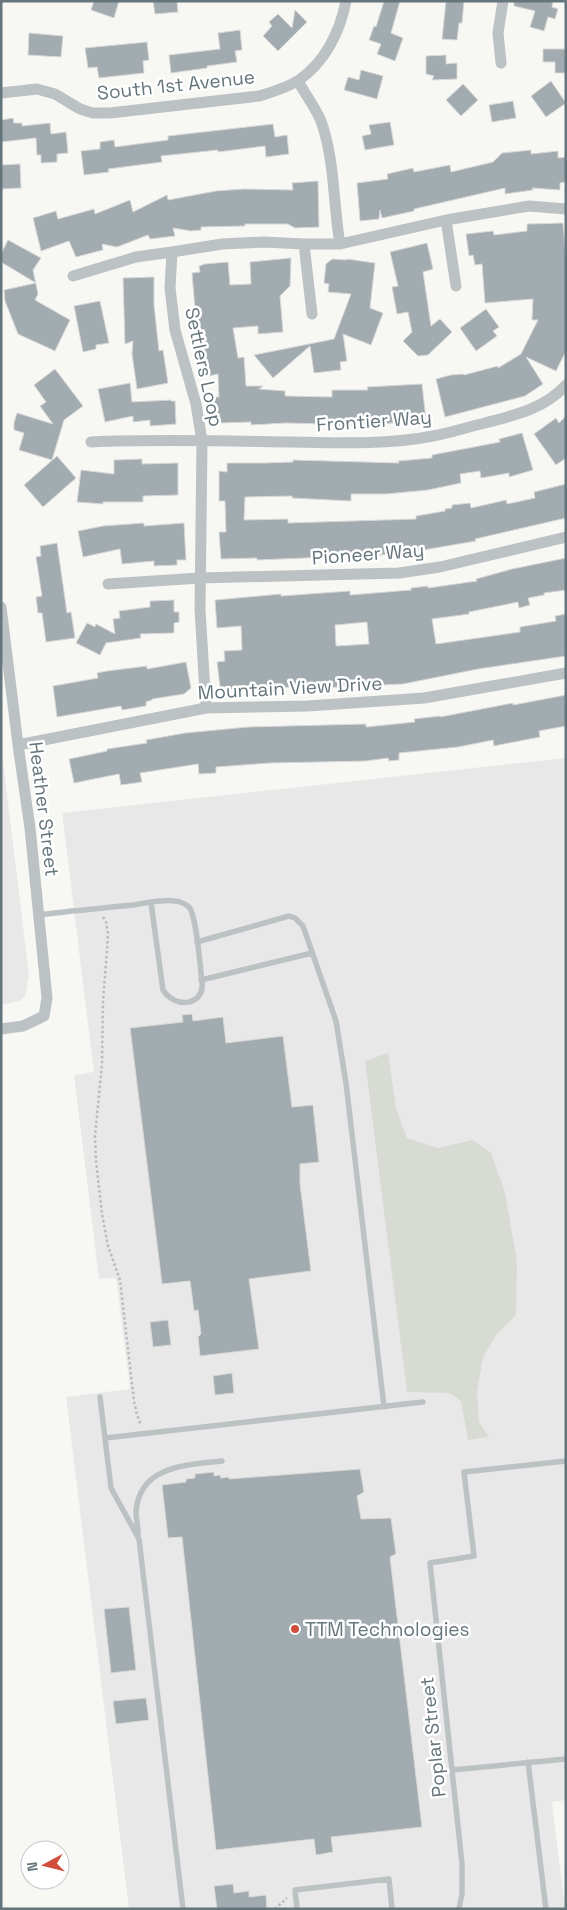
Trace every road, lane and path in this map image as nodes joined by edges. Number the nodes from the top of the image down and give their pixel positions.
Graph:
1 (346, 1) edge
2 (503, 1) edge
3 (501, 63) dead end
4 (298, 81) junction
5 (1, 93) edge
6 (566, 209) edge
7 (446, 220) junction
8 (304, 244) junction
9 (340, 244) junction
10 (172, 252) junction
11 (72, 276) dead end
12 (456, 286) dead end
13 (312, 314) dead end
14 (566, 386) edge
15 (202, 441) junction
16 (91, 442) dead end
17 (566, 537) edge
18 (200, 578) junction
19 (108, 584) dead end
20 (1, 607) edge
21 (566, 673) edge
22 (206, 708) junction
23 (18, 745) junction
24 (151, 903) junction
25 (95, 909) junction
26 (38, 915) junction
27 (197, 942) junction
28 (312, 953) junction
29 (201, 980) junction
30 (1, 1029) edge
31 (100, 1397) dead end
32 (424, 1402) dead end
33 (384, 1407) junction
34 (153, 1433) junction
35 (105, 1438) junction
36 (222, 1461) dead end
37 (566, 1461) edge
38 (139, 1539) junction
39 (566, 1759) edge
40 (528, 1762) junction
41 (452, 1770) junction
42 (183, 1909) edge
43 (297, 1909) edge
44 (392, 1909) edge
45 (459, 1909) edge
46 (546, 1909) edge

1 - 4 street, South 1st Avenue
2 - 3 street
4 - 5 street, South 1st Avenue
4 - 9 street
6 - 7 street
7 - 9 street
7 - 12 street
8 - 9 street
8 - 10 street
8 - 13 street
10 - 11 street
10 - 15 street, Settlers Loop
14 - 15 street, Frontier Way
15 - 16 street, Frontier Way
15 - 18 street, Settlers Loop
17 - 18 street, Pioneer Way
18 - 19 street, Pioneer Way
18 - 22 street, Settlers Loop
20 - 23 street, Heather Street
21 - 22 street, Mountain View Drive
22 - 23 street, Mountain View Drive
23 - 26 street, Heather Street
24 - 25 lane
24 - 27 lane
24 - 29 lane
25 - 26 lane
25 - 34 path
26 - 30 street, Heather Street
27 - 28 lane
27 - 29 lane
28 - 29 lane
28 - 33 lane
31 - 35 lane
32 - 33 lane
33 - 34 lane
34 - 35 lane
35 - 38 lane
36 - 38 lane
37 - 41 lane, Poplar Street
38 - 42 lane
39 - 40 lane
40 - 41 lane
40 - 46 lane
41 - 45 lane, Poplar Street
43 - 44 lane

